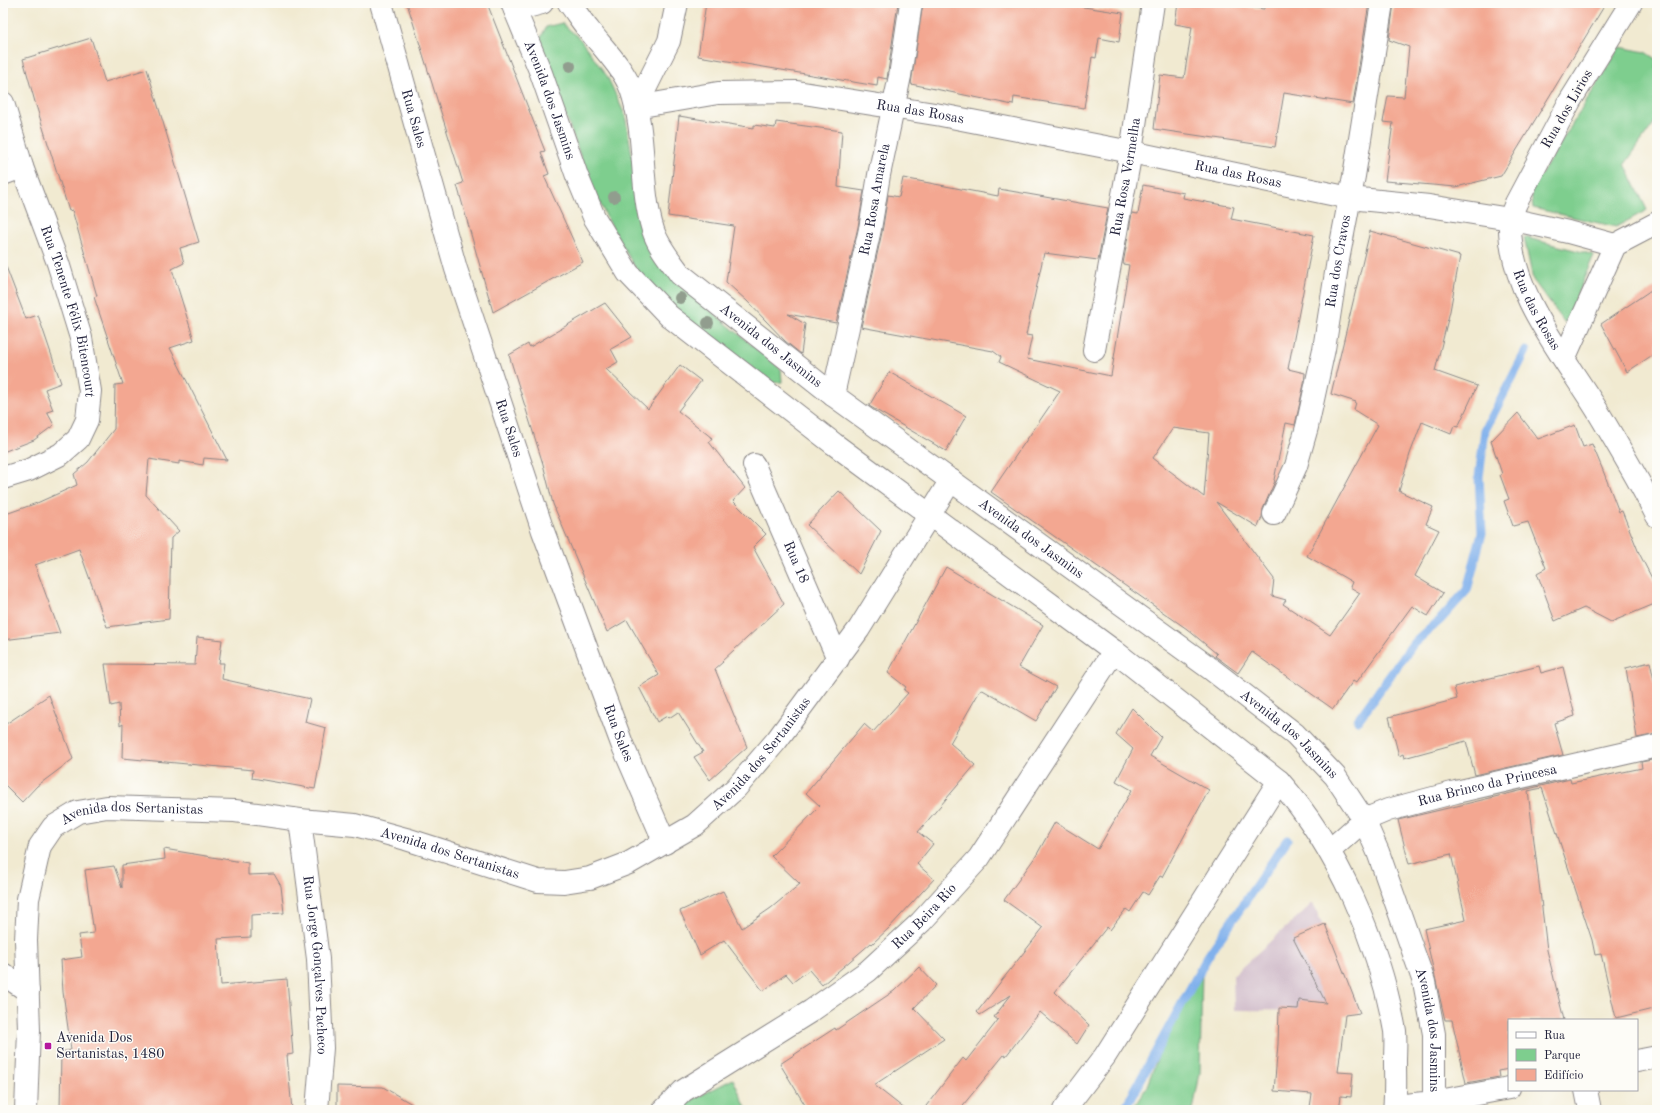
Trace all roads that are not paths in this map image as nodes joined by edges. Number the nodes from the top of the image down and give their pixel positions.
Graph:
1 (381, 3) edge
2 (542, 3) edge
3 (569, 3) edge
4 (677, 3) edge
5 (912, 3) edge
6 (1153, 3) edge
7 (1382, 3) edge
8 (1631, 3) edge
9 (514, 6) edge
10 (3, 103) edge
11 (636, 107) junction
12 (894, 107) junction
13 (1131, 152) junction
14 (12, 171) edge
15 (1350, 198) junction
16 (1510, 219) junction
17 (1657, 223) edge
18 (1615, 245) junction
19 (1094, 350) dead end
20 (1564, 359) junction
21 (833, 395) junction
22 (754, 465) dead end
23 (3, 478) edge
24 (951, 480) junction
25 (1649, 481) edge
26 (1274, 514) dead end
27 (931, 515) junction
28 (1657, 516) edge
29 (1114, 651) junction
30 (838, 659) junction
31 (1657, 746) edge
32 (1279, 781) junction
33 (300, 820) junction
34 (1364, 820) junction
35 (665, 843) junction
36 (1329, 851) junction
37 (3, 974) edge
38 (28, 991) junction
39 (1657, 1057) edge
40 (1638, 1061) edge
41 (1508, 1088) edge
42 (1586, 1091) edge
43 (1434, 1106) edge
44 (1394, 1108) edge
45 (26, 1110) edge
46 (317, 1110) edge
47 (664, 1110) edge
48 (1064, 1110) edge
49 (1590, 1110) edge

1 - 35 street, Rua Sales
2 - 9 street
3 - 11 street, Avenida dos Jasmins
4 - 11 street
5 - 12 street, Rua Rosa Amarela
6 - 13 street, Rua Rosa Vermelha
7 - 15 street, Rua dos Cravos
8 - 16 street, Rua dos Lirios
9 - 27 street, Avenida dos Jasmins
10 - 14 street, Rua Tenente Félix Bitencourt
11 - 12 street, Rua das Rosas
11 - 21 street, Avenida dos Jasmins
12 - 13 street, Rua das Rosas
12 - 21 street, Rua Rosa Amarela
13 - 15 street, Rua das Rosas
13 - 19 street, Rua Rosa Vermelha
14 - 23 street, Rua Tenente Félix Bitencourt
15 - 16 street, Rua das Rosas
15 - 26 street, Rua dos Cravos
16 - 18 street
16 - 20 street, Rua das Rosas
17 - 18 street
18 - 20 street
20 - 25 street, Rua das Rosas
21 - 24 street, Avenida dos Jasmins
22 - 30 street, Rua 18
24 - 27 street, Avenida dos Sertanistas
24 - 34 street, Avenida dos Jasmins
25 - 28 street, Rua das Rosas
27 - 29 street, Avenida dos Jasmins
27 - 30 street, Avenida dos Sertanistas
29 - 32 street, Avenida dos Jasmins
29 - 47 street, Rua Beira Rio
30 - 35 street, Avenida dos Sertanistas
31 - 34 street, Rua Brinco da Princesa
32 - 36 street, Avenida dos Jasmins
32 - 48 street
33 - 35 street, Avenida dos Sertanistas
33 - 38 street, Avenida dos Sertanistas
33 - 46 street, Rua Jorge Gonçalves Pacheco
34 - 36 street, Rua Brinco da Princesa
34 - 43 street, Avenida dos Jasmins
36 - 44 street, Avenida dos Jasmins
37 - 38 street
38 - 45 street, Avenida dos Sertanistas
39 - 40 street
41 - 43 street
42 - 49 street
43 - 44 street

